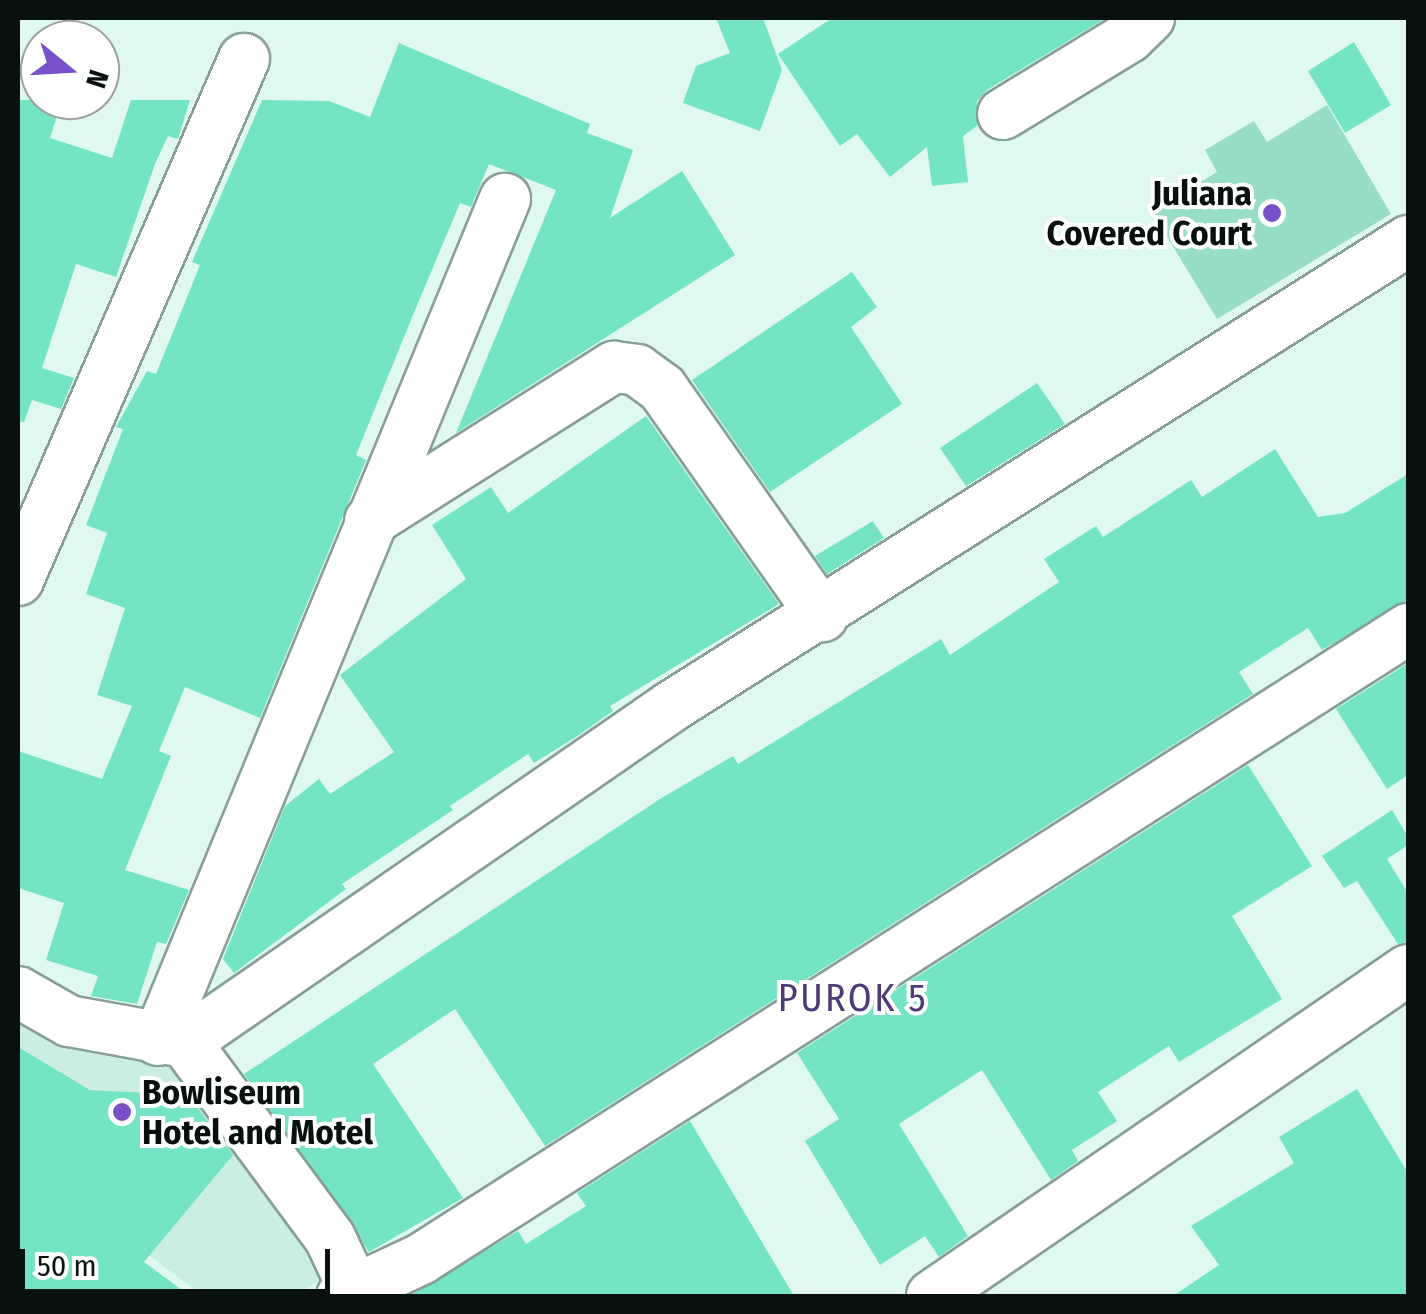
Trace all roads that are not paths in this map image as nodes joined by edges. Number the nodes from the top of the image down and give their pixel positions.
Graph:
1 (1149, 18) edge
2 (244, 59) dead end
3 (1004, 114) dead end
4 (505, 198) dead end
5 (1408, 241) edge
6 (370, 522) junction
7 (18, 580) edge
8 (822, 616) junction
9 (1408, 629) edge
10 (1408, 970) edge
11 (18, 992) edge
12 (172, 1041) junction
13 (348, 1293) edge
14 (932, 1296) edge

1 - 3 street
2 - 7 street
4 - 6 street
5 - 8 street
6 - 8 street
6 - 12 street
8 - 12 street
9 - 13 street
10 - 14 street
11 - 12 street
12 - 13 street

